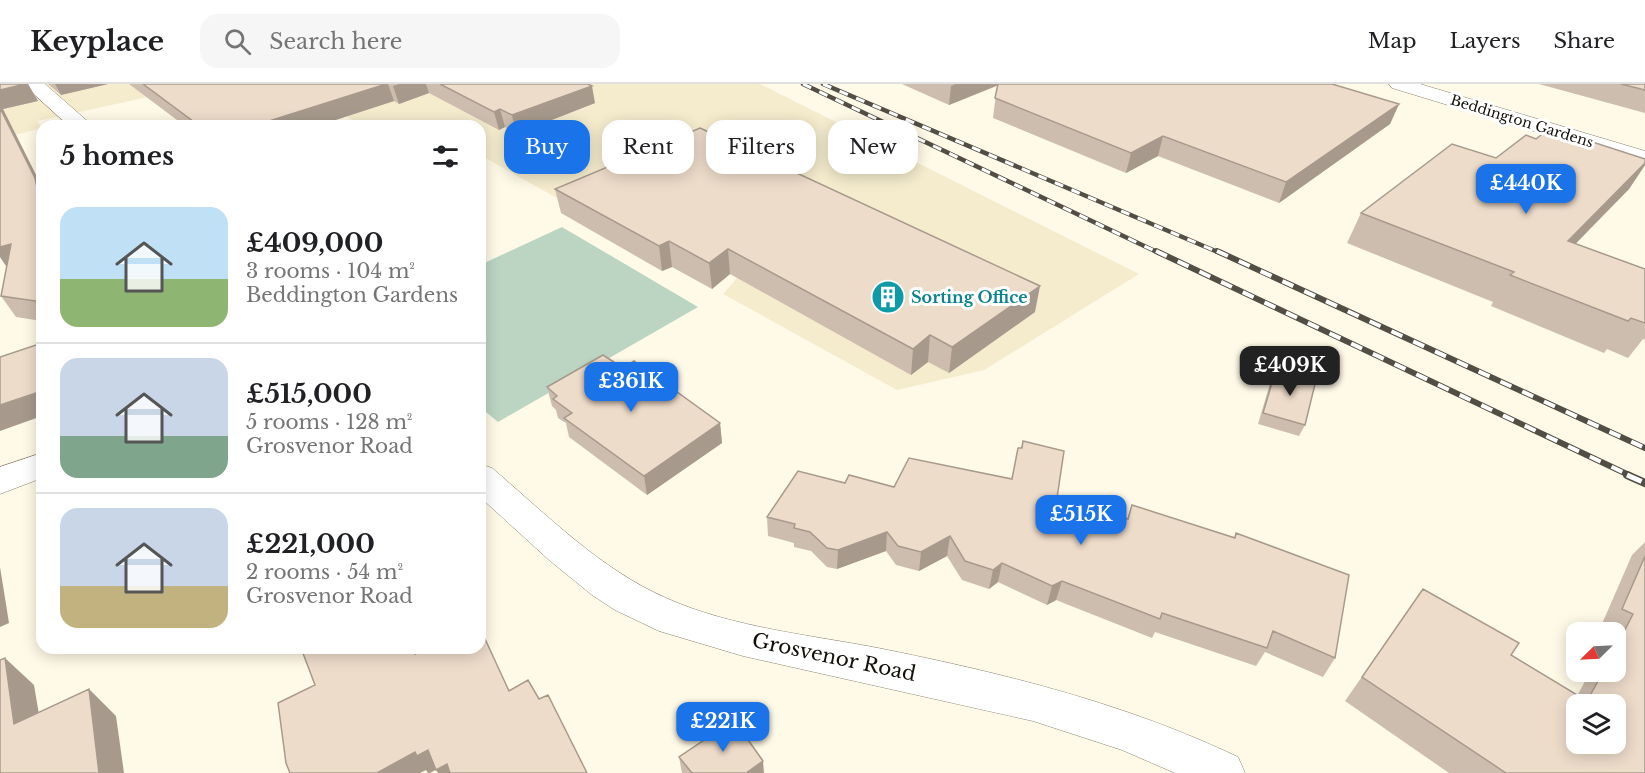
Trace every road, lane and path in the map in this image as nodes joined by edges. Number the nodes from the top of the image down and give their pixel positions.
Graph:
1 (33, 84) edge
2 (1399, 84) edge
3 (75, 120) edge
4 (1645, 158) edge
5 (36, 467) edge
6 (0, 481) edge
7 (486, 482) edge
8 (1222, 773) edge

1 - 3 street
2 - 4 street, Beddington Gardens
5 - 6 street
7 - 8 street, Grosvenor Road

